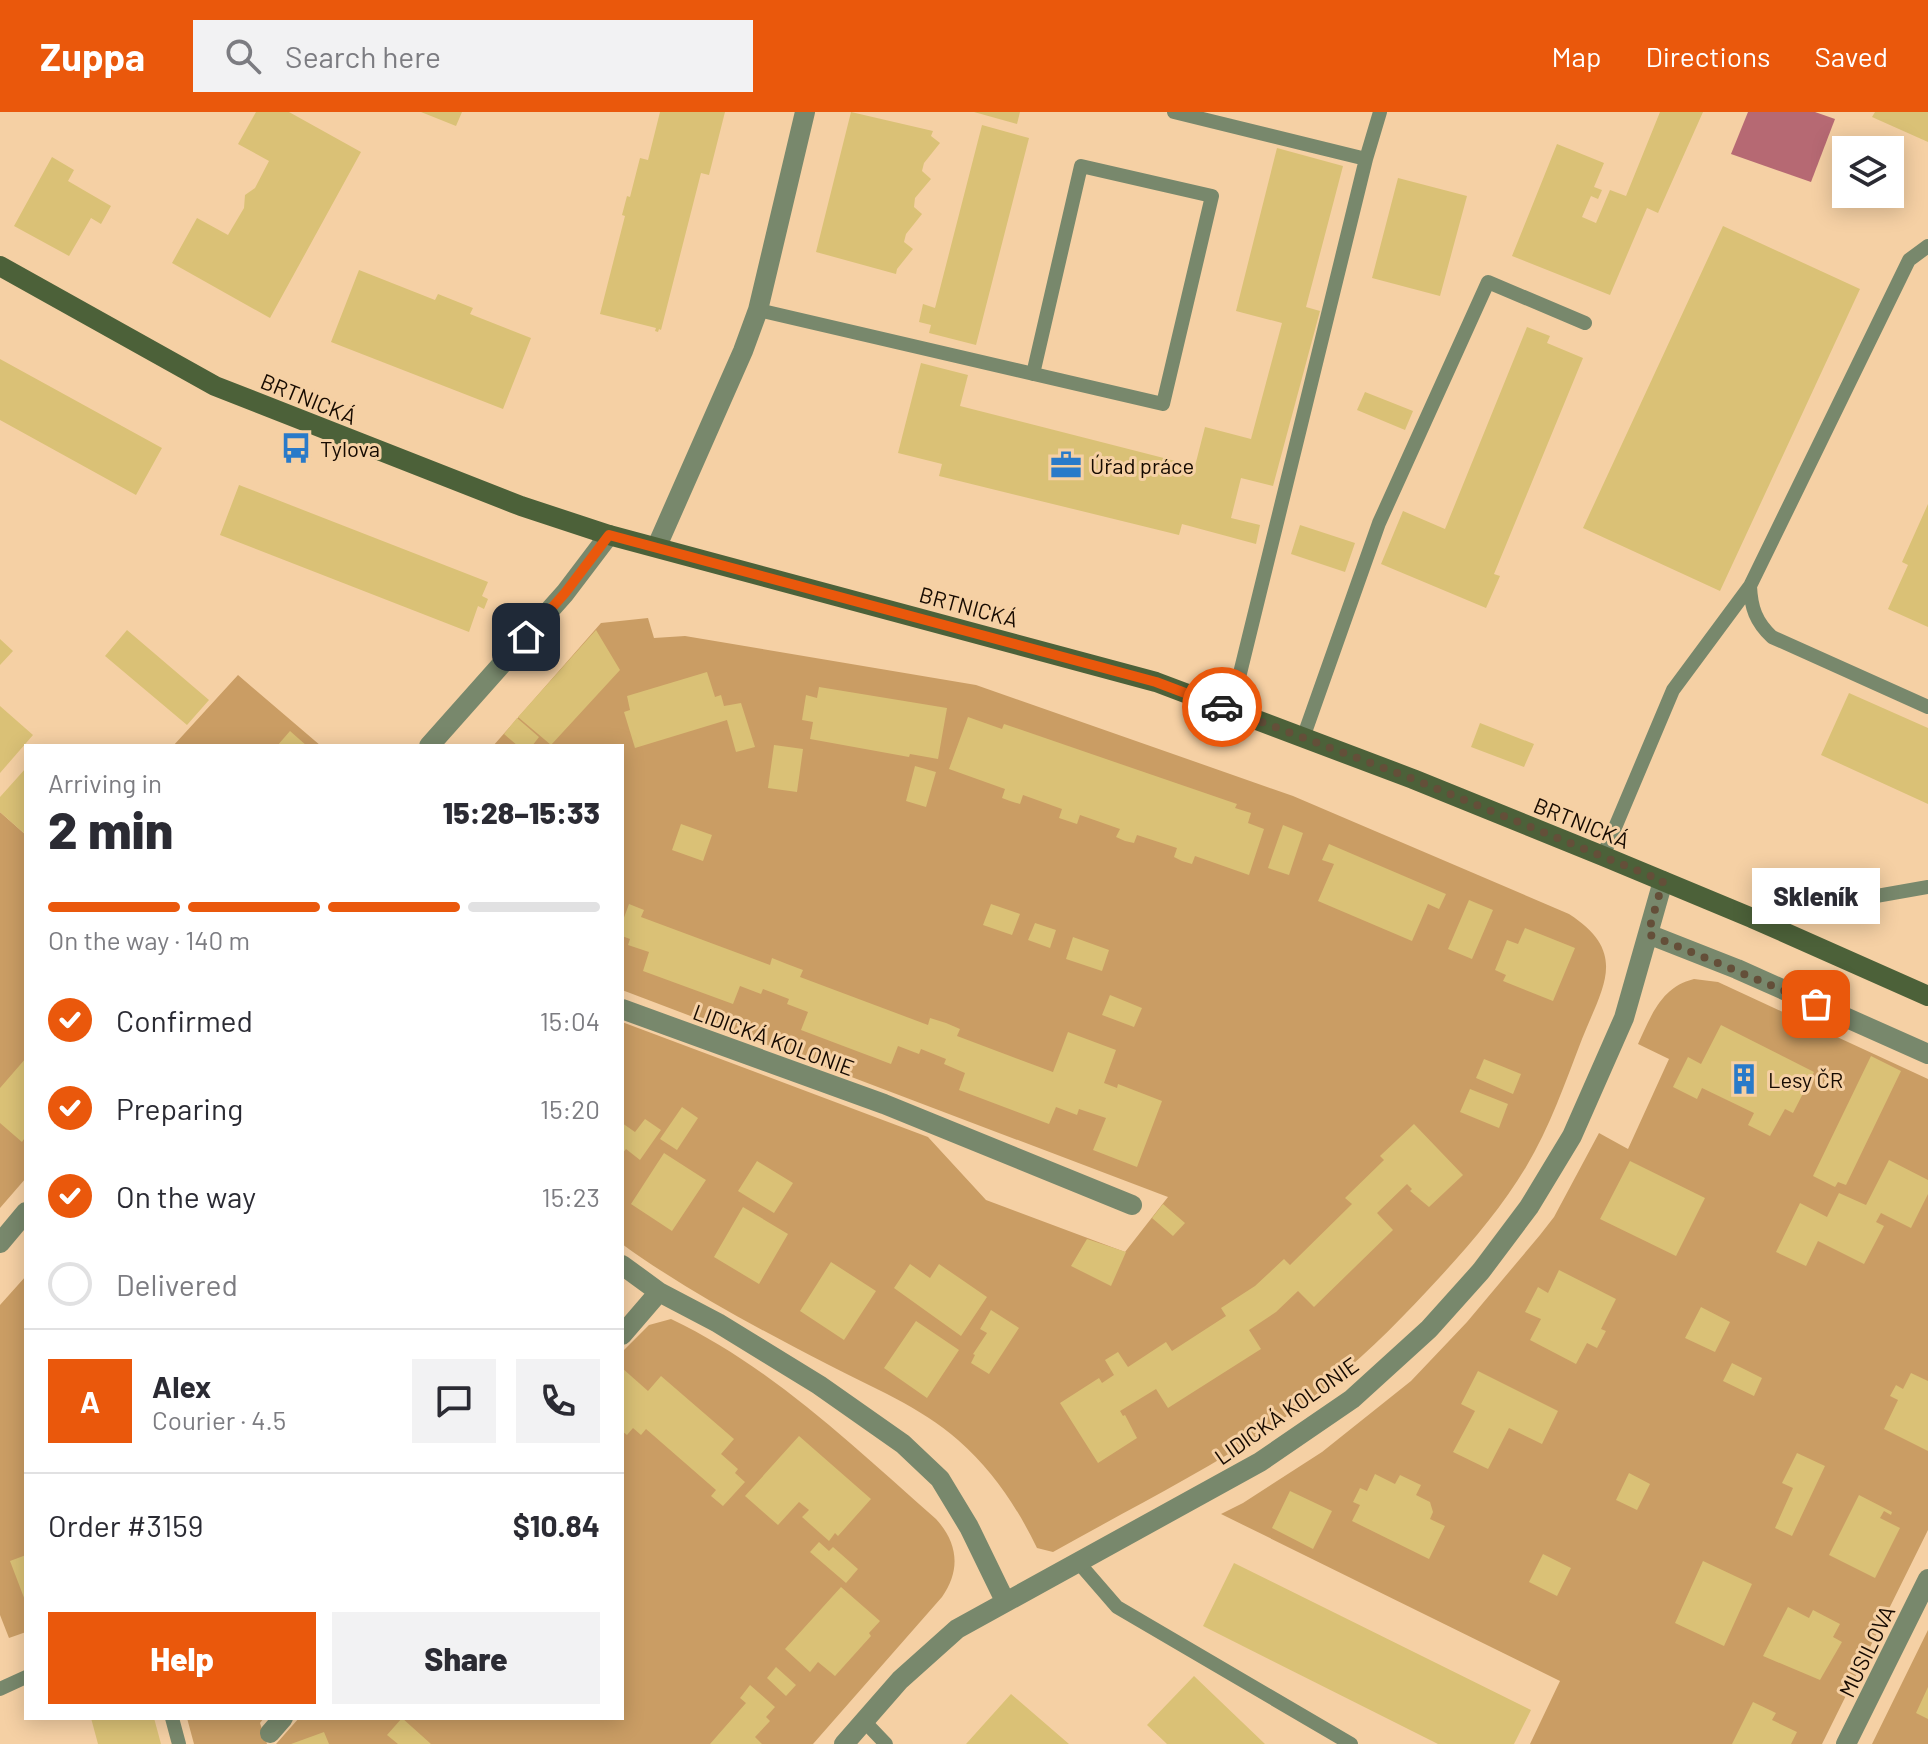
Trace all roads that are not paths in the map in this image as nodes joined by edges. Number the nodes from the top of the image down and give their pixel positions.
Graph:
1 (805, 112) edge
2 (1174, 112) edge
3 (1380, 112) edge
4 (1366, 159) junction
5 (1928, 246) edge
6 (0, 266) edge
7 (758, 310) junction
8 (1585, 323) dead end
9 (1033, 374) junction
10 (609, 535) junction
11 (657, 546) junction
12 (1750, 586) junction
13 (1928, 707) edge
14 (1231, 710) junction
15 (1303, 738) junction
16 (431, 744) edge
17 (1603, 856) junction
18 (1663, 881) junction
19 (1928, 887) edge
20 (1752, 918) junction
21 (1648, 934) junction
22 (1928, 996) edge
23 (624, 1010) edge
24 (1928, 1054) edge
25 (1132, 1205) dead end
26 (24, 1214) edge
27 (0, 1243) edge
28 (624, 1266) edge
29 (659, 1292) junction
30 (624, 1333) edge
31 (1078, 1562) junction
32 (1928, 1579) edge
33 (1005, 1601) junction
34 (24, 1678) edge
35 (0, 1689) edge
36 (173, 1720) edge
37 (864, 1721) junction
38 (179, 1744) edge
39 (844, 1744) edge
40 (886, 1744) edge
41 (1351, 1744) edge
42 (1846, 1744) edge

1 - 7 street
2 - 4 lane
3 - 4 lane
4 - 14 lane
5 - 12 lane
6 - 10 main road, BRTNICKÁ
7 - 9 lane
7 - 11 street
8 - 15 lane
9 - 9 lane
10 - 11 main road, BRTNICKÁ
10 - 16 street
11 - 14 main road, BRTNICKÁ
12 - 13 lane
12 - 17 lane
14 - 15 main road, BRTNICKÁ
15 - 17 main road, BRTNICKÁ
17 - 18 main road, BRTNICKÁ
18 - 20 main road, BRTNICKÁ
18 - 21 street, LIDICKÁ KOLONIE
19 - 20 lane
20 - 22 main road, BRTNICKÁ
21 - 24 street
21 - 31 street, LIDICKÁ KOLONIE
23 - 25 street, LIDICKÁ KOLONIE
26 - 27 street
28 - 29 street
29 - 30 street
29 - 33 street
31 - 33 street, LIDICKÁ KOLONIE
31 - 41 lane
32 - 42 street, MUSILOVA
33 - 37 street, LIDICKÁ KOLONIE
34 - 35 lane
36 - 38 lane
37 - 39 street, LIDICKÁ KOLONIE
37 - 40 lane

